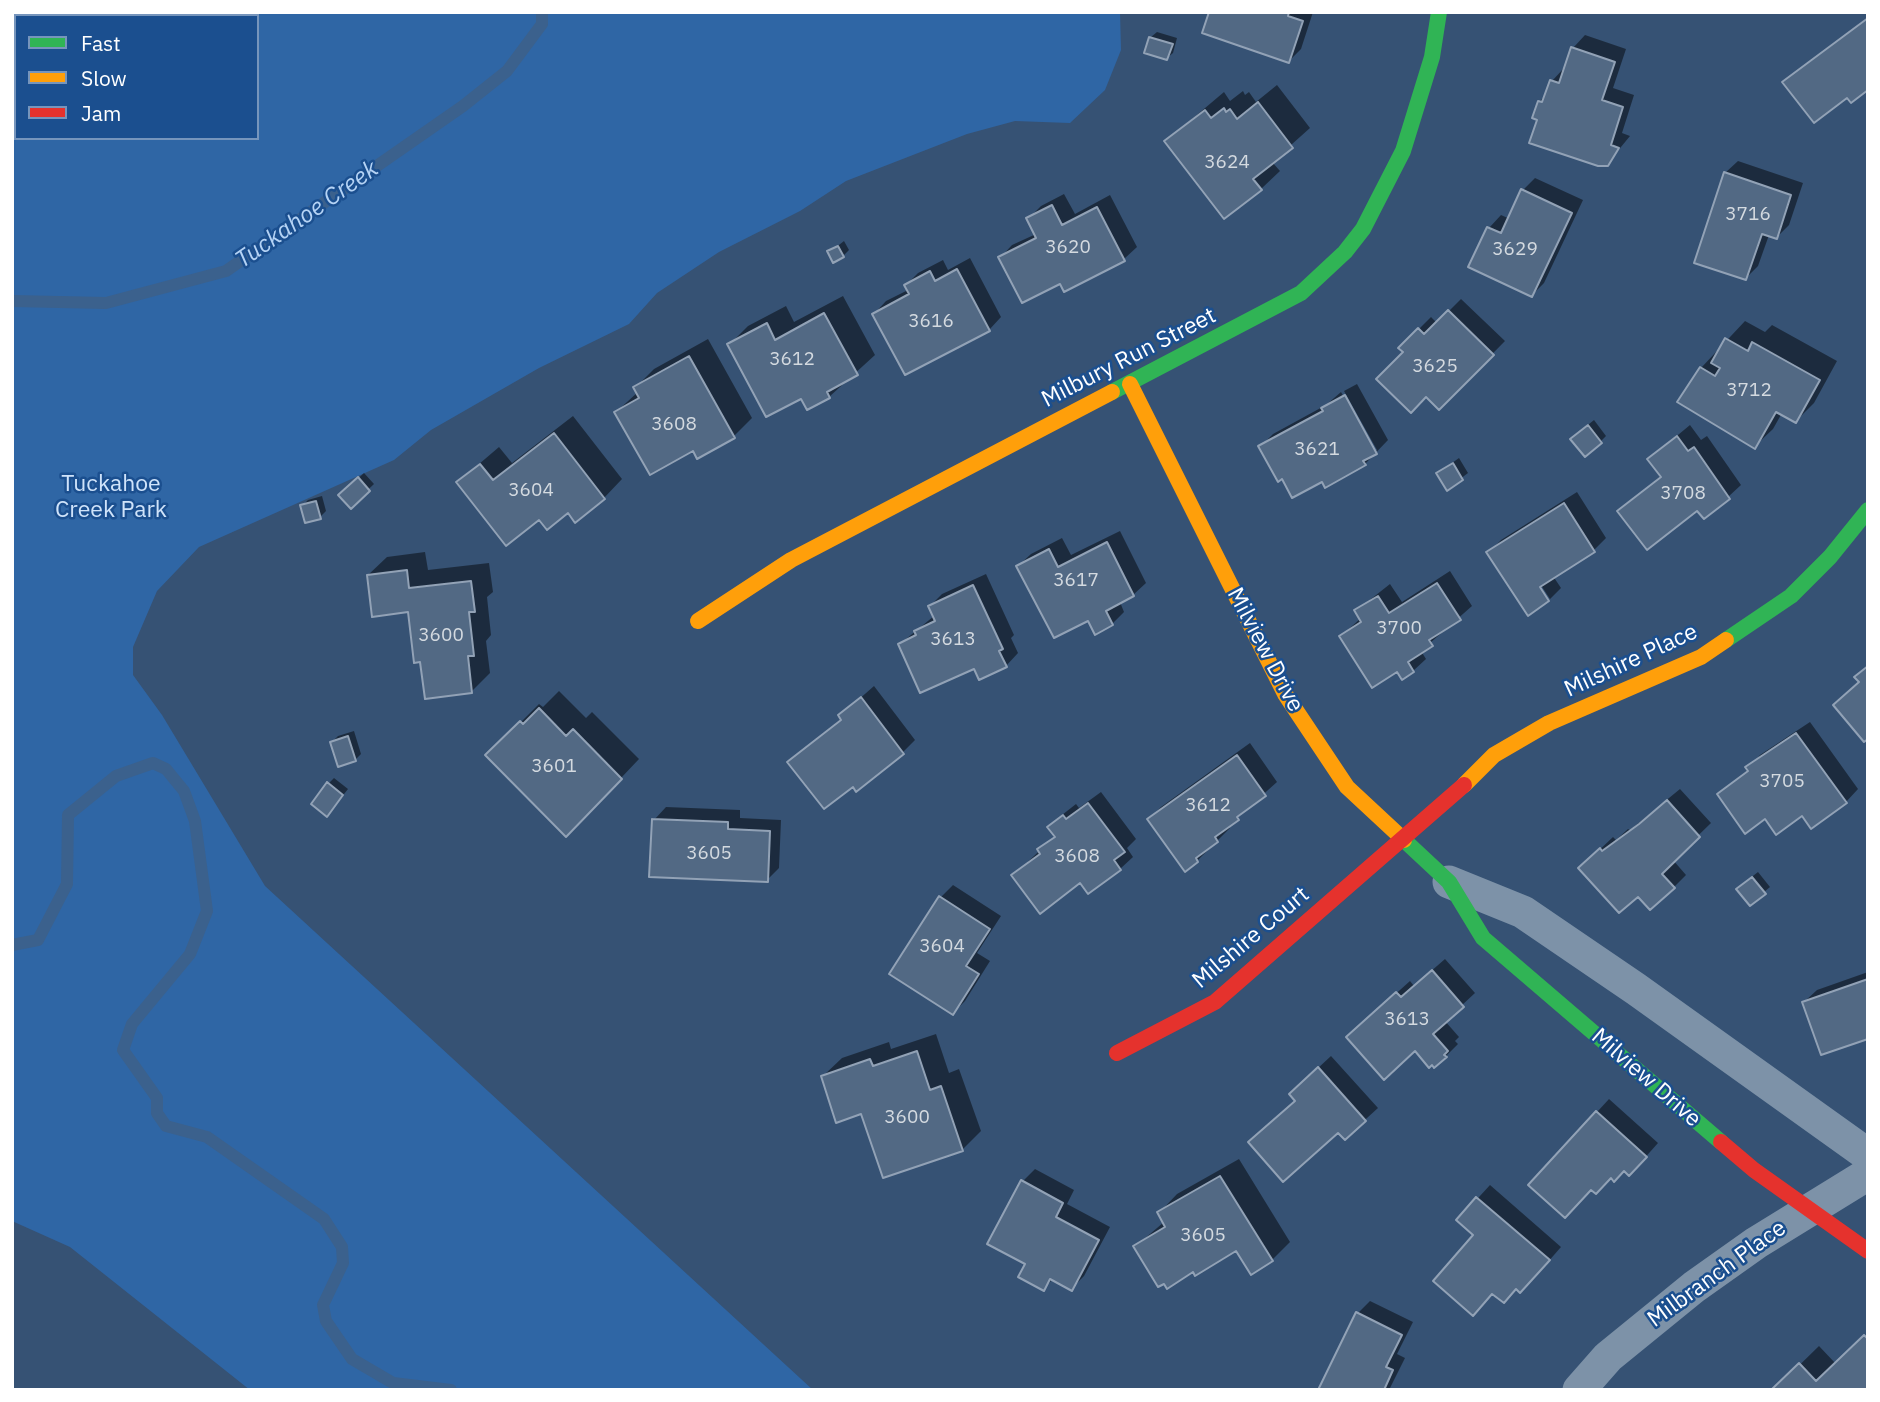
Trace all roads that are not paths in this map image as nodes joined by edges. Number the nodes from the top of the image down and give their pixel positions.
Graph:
1 (1439, 12) edge
2 (1130, 384) junction
3 (1868, 510) edge
4 (698, 621) dead end
5 (1402, 838) junction
6 (1449, 882) junction
7 (1117, 1054) dead end
8 (1868, 1155) edge
9 (1868, 1174) edge
10 (1810, 1209) junction
11 (1868, 1251) edge
12 (1579, 1390) edge

1 - 2 street, Milbury Run Street
2 - 4 street, Milbury Run Street
2 - 5 street, Milview Drive
3 - 5 street, Milshire Place
5 - 6 street, Milview Drive
5 - 7 street, Milshire Court
6 - 8 street, Milview Drive
6 - 10 street, Milview Drive
9 - 10 street, Milbranch Place
10 - 11 street, Milview Drive
10 - 12 street, Milbranch Place

